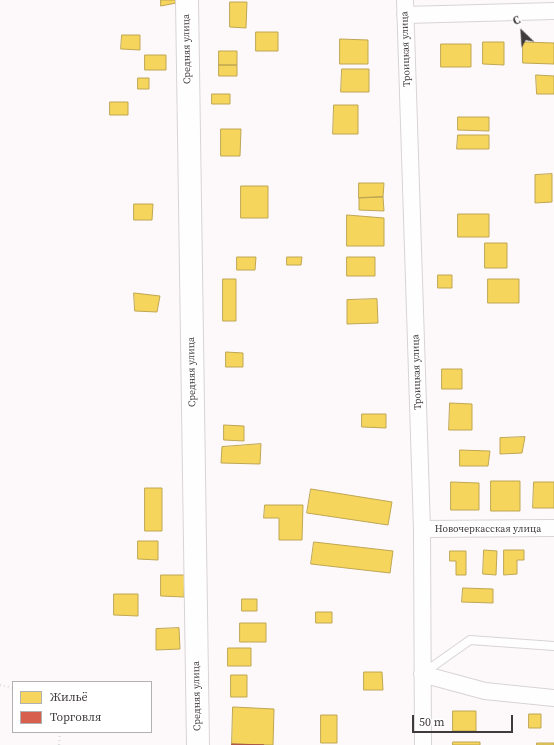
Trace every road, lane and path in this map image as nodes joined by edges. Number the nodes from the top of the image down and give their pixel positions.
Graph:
1 (187, 0) edge
2 (405, 7) edge
3 (554, 12) edge
4 (554, 528) edge
5 (422, 529) junction
6 (554, 646) edge
7 (422, 674) junction
8 (0, 685) edge
9 (12, 688) edge
10 (554, 698) edge
11 (60, 733) edge
12 (59, 745) edge
13 (198, 745) edge
14 (423, 745) edge

1 - 13 street, Средняя улица
2 - 3 street
2 - 5 street, Троицкая улица
4 - 5 street, Новочеркасская улица
5 - 7 street, Троицкая улица
6 - 7 lane
7 - 10 street
7 - 14 street, Троицкая улица
8 - 9 path
11 - 12 path

